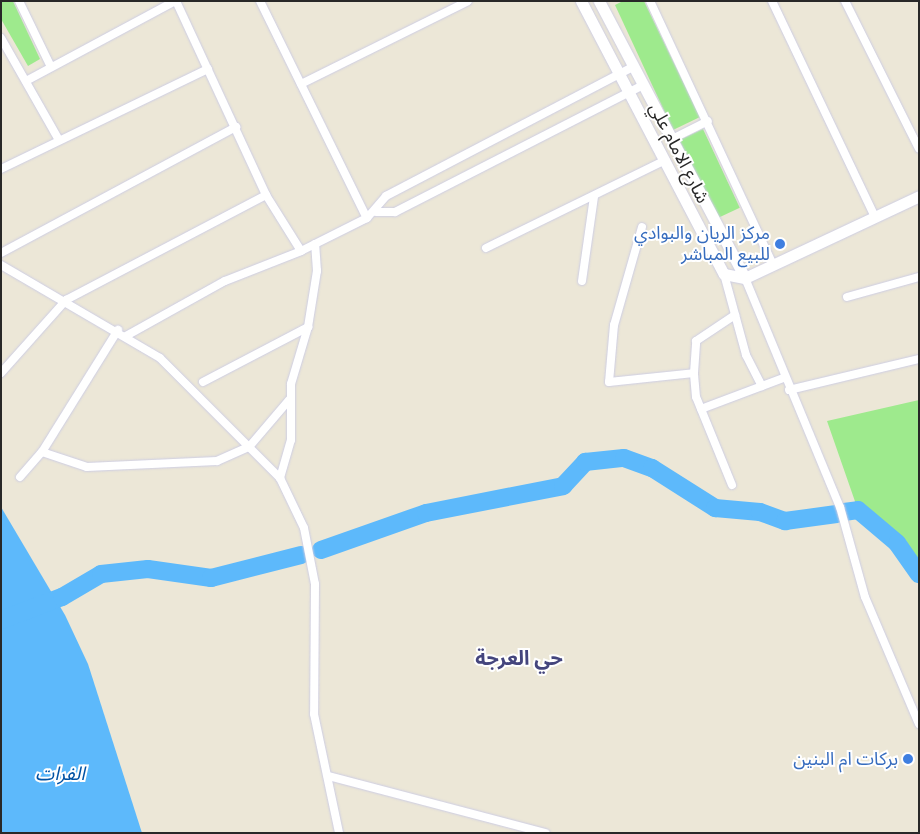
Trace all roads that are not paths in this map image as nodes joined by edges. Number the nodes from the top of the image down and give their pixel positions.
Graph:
1 (19, 1) edge
2 (156, 1) edge
3 (175, 1) edge
4 (260, 1) edge
5 (468, 1) edge
6 (581, 1) edge
7 (650, 1) edge
8 (772, 1) edge
9 (845, 1) edge
10 (601, 2) edge
11 (160, 9) junction
12 (1, 38) edge
13 (51, 67) junction
14 (634, 67) junction
15 (208, 69) junction
16 (619, 74) junction
17 (26, 81) junction
18 (301, 84) junction
19 (643, 85) junction
20 (629, 91) junction
21 (708, 121) junction
22 (236, 127) junction
23 (672, 139) junction
24 (59, 140) junction
25 (919, 149) edge
26 (666, 160) junction
27 (1, 169) edge
28 (266, 195) junction
29 (919, 196) edge
30 (594, 197) junction
31 (376, 212) junction
32 (875, 217) junction
33 (367, 218) junction
34 (642, 227) dead end
35 (315, 244) junction
36 (486, 248) dead end
37 (301, 251) junction
38 (1, 253) edge
39 (1, 265) edge
40 (773, 265) junction
41 (724, 274) junction
42 (919, 277) edge
43 (745, 278) junction
44 (582, 281) dead end
45 (846, 297) dead end
46 (66, 300) junction
47 (735, 315) junction
48 (308, 327) junction
49 (118, 330) junction
50 (126, 336) junction
51 (919, 358) edge
52 (1, 373) edge
53 (694, 373) junction
54 (783, 378) junction
55 (203, 382) dead end
56 (762, 386) junction
57 (789, 390) junction
58 (289, 400) junction
59 (701, 409) junction
60 (249, 447) junction
61 (42, 452) junction
62 (20, 477) dead end
63 (280, 478) junction
64 (732, 485) dead end
65 (919, 724) edge
66 (328, 776) junction
67 (339, 833) edge
68 (546, 833) edge

1 - 13 street
2 - 11 street
3 - 11 street
3 - 15 street
4 - 18 street
5 - 18 street
6 - 16 street, شارع الامام علي
7 - 21 street
8 - 32 street
9 - 25 street
10 - 14 street, شارع الامام علي
11 - 13 street
12 - 17 street
13 - 17 street
14 - 16 street
14 - 19 street, شارع الامام علي
15 - 22 street
15 - 24 street
16 - 20 street, شارع الامام علي
16 - 31 street
17 - 24 street
18 - 33 street
19 - 20 street
19 - 23 street, شارع الامام علي
20 - 26 street, شارع الامام علي
20 - 31 street
21 - 23 street
21 - 40 street
22 - 28 street
22 - 38 street
23 - 43 street, شارع الامام علي
24 - 27 street
26 - 30 street
26 - 41 street, شارع الامام علي
28 - 37 street
28 - 46 street
29 - 32 street
30 - 36 street
30 - 44 street
31 - 33 street
32 - 40 street
33 - 35 street
34 - 53 street
35 - 37 street
35 - 48 street
37 - 50 street
39 - 46 street
40 - 43 street
41 - 43 street
41 - 47 street
42 - 45 street
43 - 54 street
46 - 49 street
46 - 52 street
47 - 53 street
47 - 56 street
48 - 55 street
48 - 58 street
49 - 50 street
49 - 61 street
50 - 60 street
51 - 57 street
53 - 59 street
54 - 56 street
54 - 57 street
56 - 59 street
57 - 65 street
58 - 60 street
58 - 63 street
59 - 64 street
60 - 61 street
60 - 63 street
61 - 62 street
63 - 66 street
66 - 67 street
66 - 68 street

